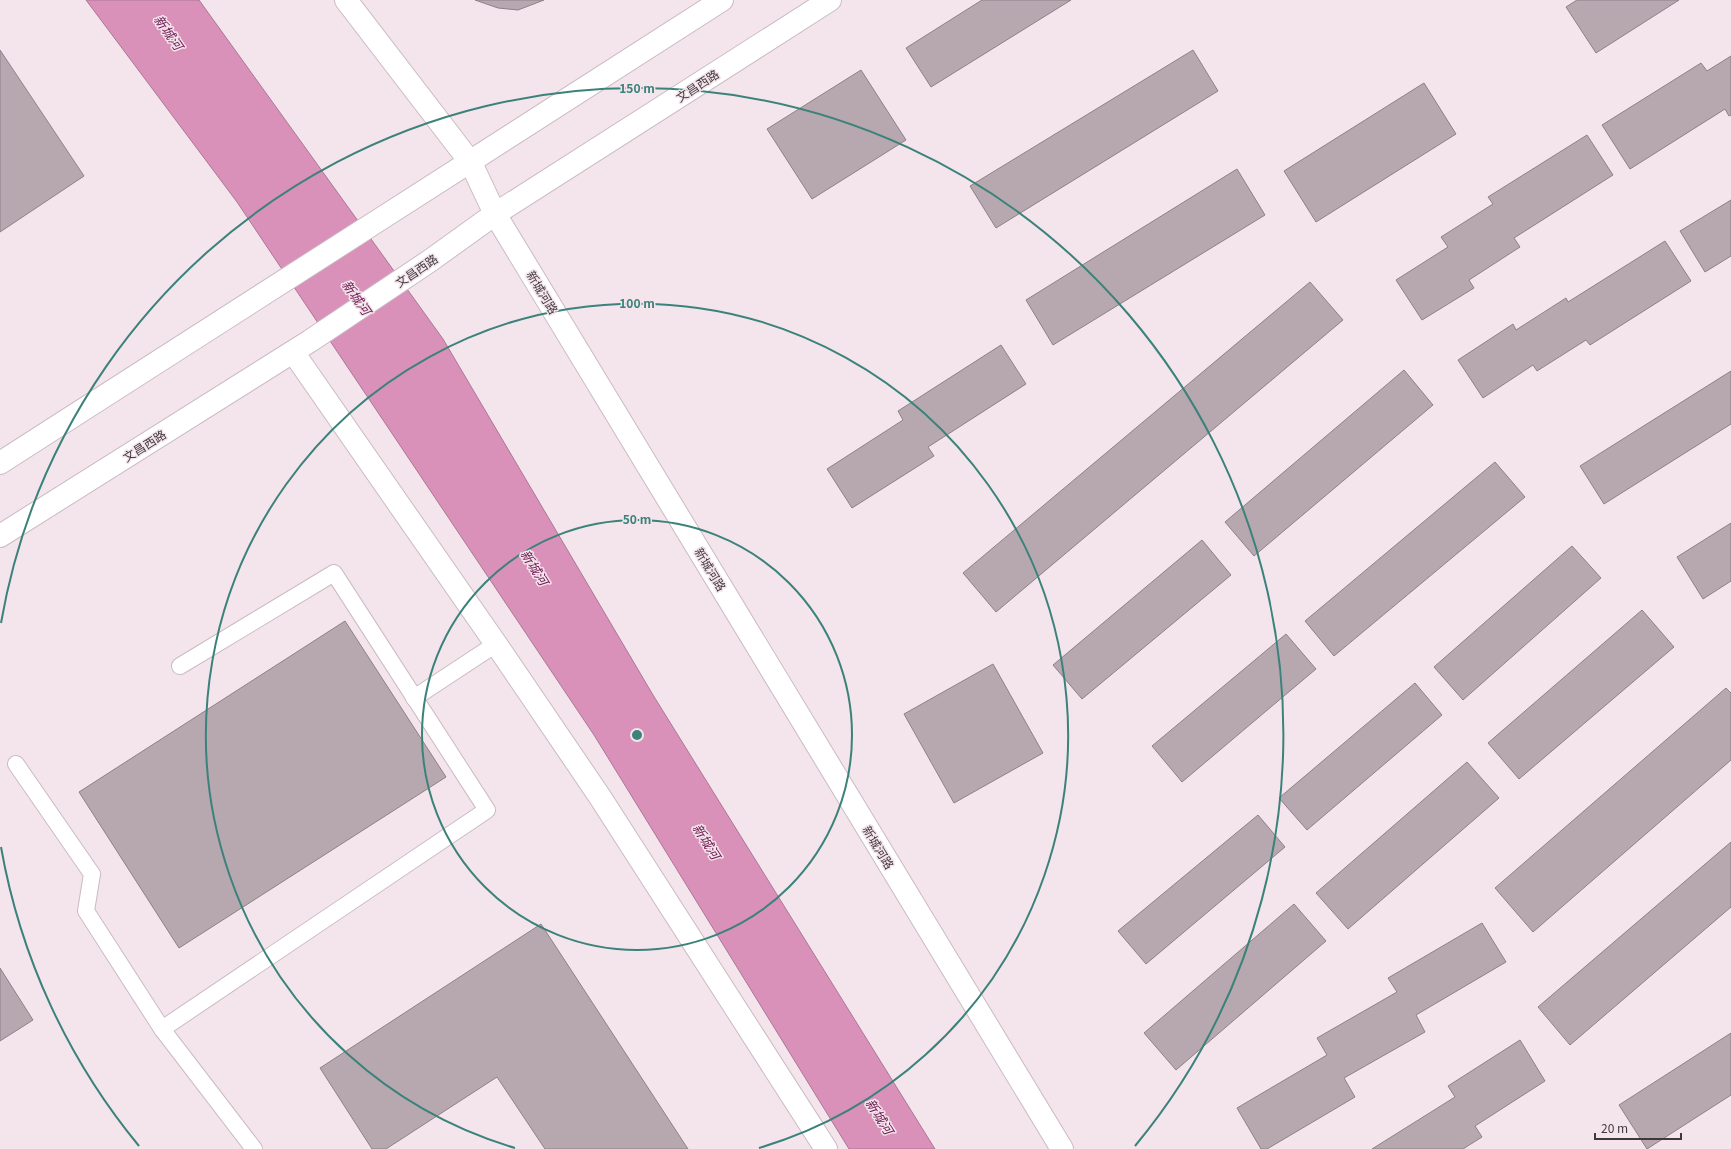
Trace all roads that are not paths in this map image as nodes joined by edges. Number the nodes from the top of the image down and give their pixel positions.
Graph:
1 (346, 0) edge
2 (722, 0) edge
3 (830, 0) edge
4 (471, 163) junction
5 (495, 214) junction
6 (302, 346) junction
7 (0, 463) edge
8 (0, 536) edge
9 (496, 644) junction
10 (180, 666) dead end
11 (414, 698) junction
12 (16, 764) dead end
13 (162, 1029) junction
14 (254, 1149) edge
15 (826, 1149) edge
16 (1062, 1149) edge

1 - 4 street, 新城河路
2 - 4 street
3 - 5 street, 文昌西路
4 - 5 street, 新城河路
4 - 7 street
5 - 6 street, 文昌西路
5 - 16 street, 新城河路
6 - 8 street, 文昌西路
6 - 9 street
9 - 11 lane
9 - 15 street
10 - 11 lane
11 - 13 lane
12 - 13 lane
13 - 14 lane

